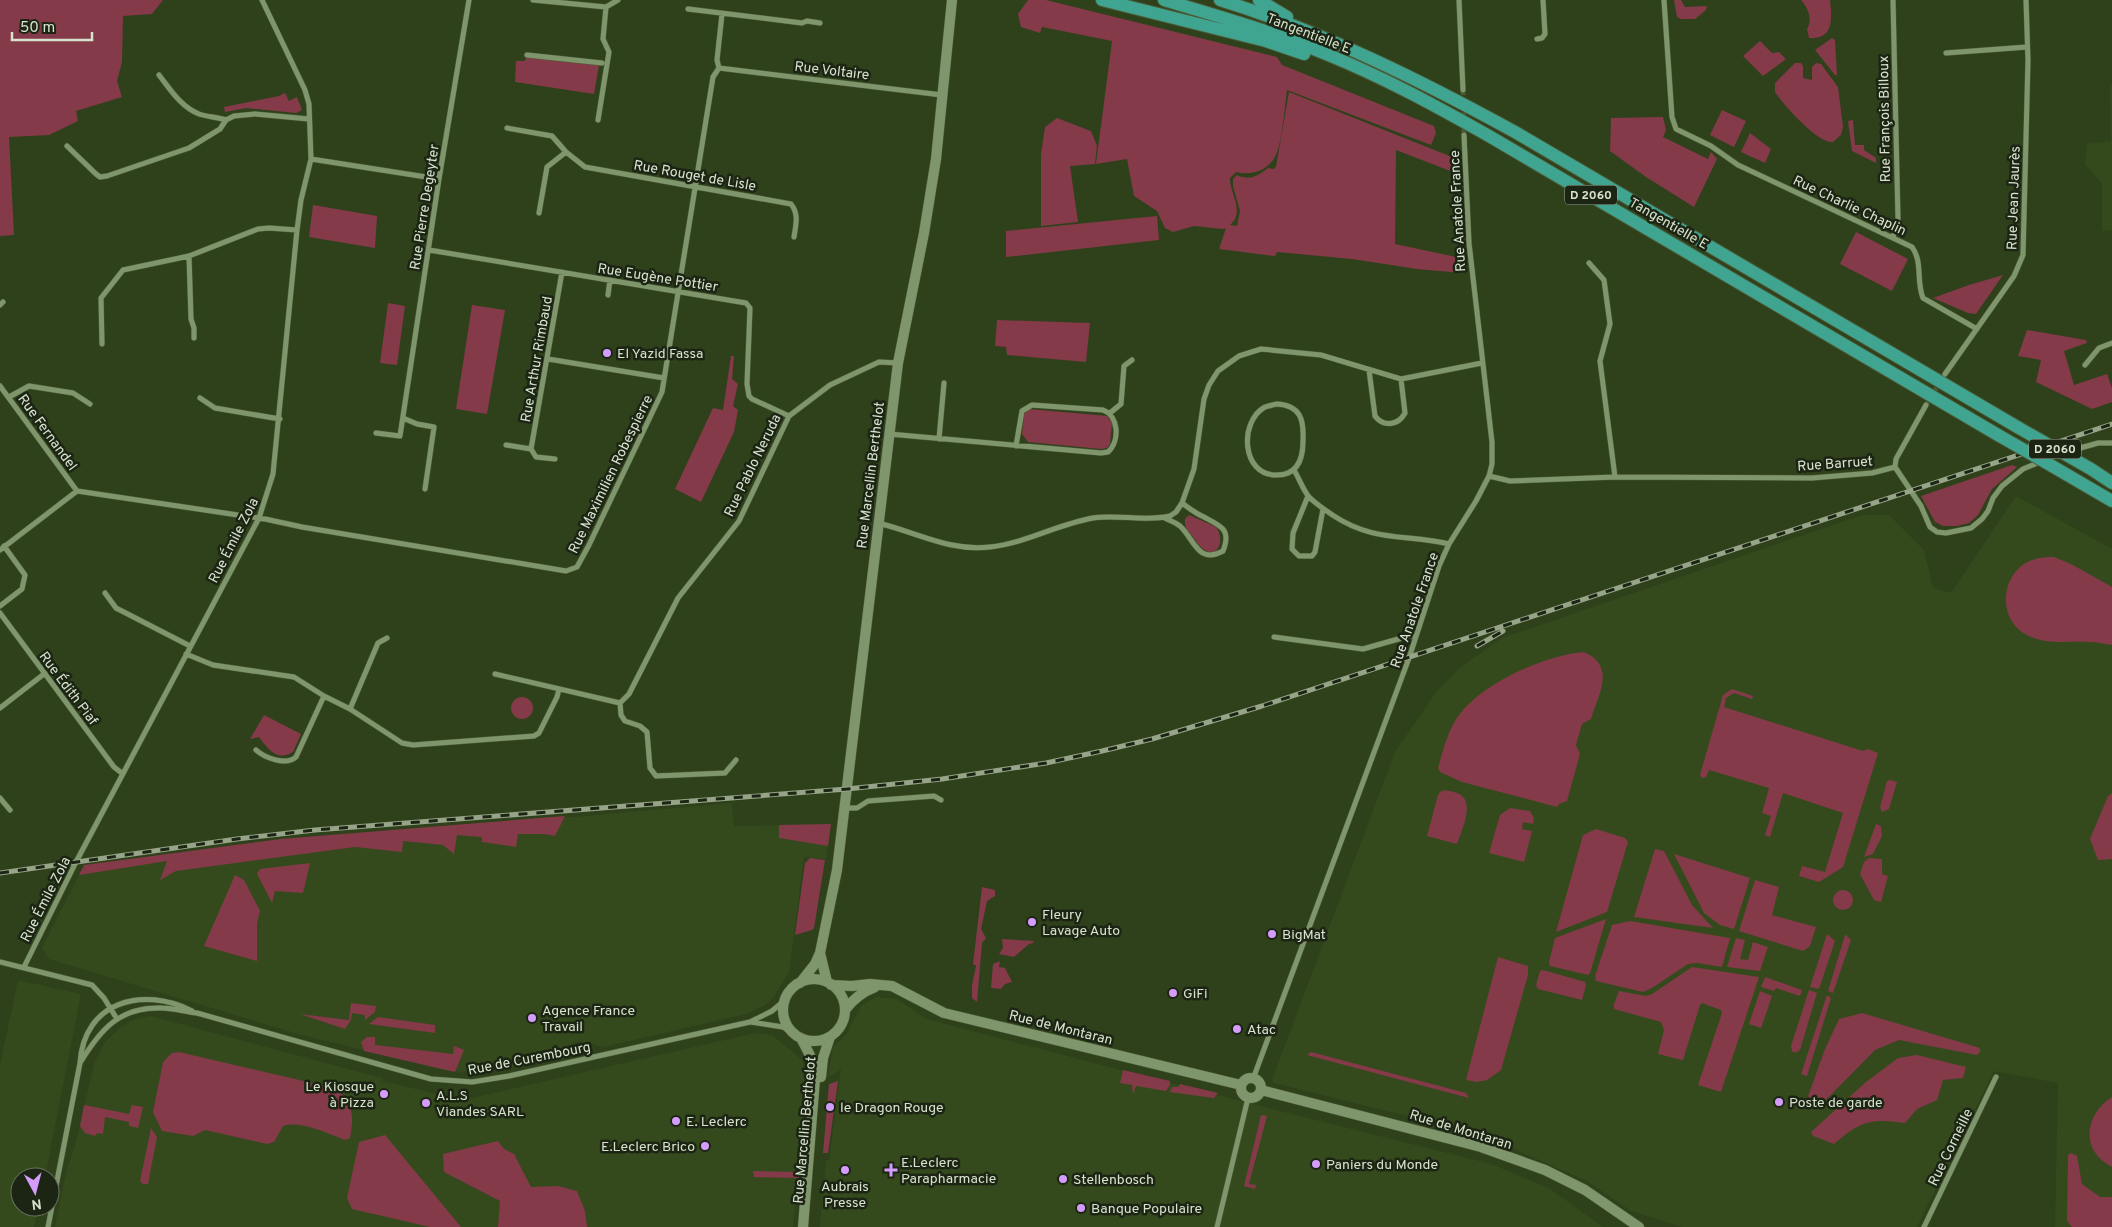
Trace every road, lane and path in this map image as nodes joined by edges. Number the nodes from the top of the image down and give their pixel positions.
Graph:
1 (262, 0) edge
2 (469, 0) edge
3 (533, 0) edge
4 (618, 0) edge
5 (952, 0) edge
6 (1102, 0) edge
7 (1164, 0) edge
8 (1220, 0) edge
9 (1259, 0) edge
10 (1459, 0) edge
11 (1543, 0) edge
12 (1664, 0) edge
13 (1893, 0) edge
14 (2026, 0) edge
15 (606, 7) junction
16 (688, 9) dead end
17 (722, 14) junction
18 (820, 23) dead end
19 (1306, 29) junction
20 (1537, 39) dead end
21 (2027, 47) junction
22 (1946, 53) dead end
23 (527, 55) dead end
24 (602, 63) dead end
25 (719, 68) junction
26 (159, 75) dead end
27 (1463, 90) tunnel mouth
28 (942, 95) junction
29 (1444, 110) junction
30 (309, 119) junction
31 (226, 120) junction
32 (598, 120) dead end
33 (506, 128) dead end
34 (1464, 135) tunnel mouth
35 (67, 146) dead end
36 (566, 152) junction
37 (311, 159) junction
38 (439, 179) junction
39 (695, 186) junction
40 (539, 214) dead end
41 (297, 230) junction
42 (794, 237) dead end
43 (1892, 238) junction
44 (429, 250) junction
45 (189, 256) junction
46 (1589, 263) dead end
47 (562, 272) junction
48 (610, 280) junction
49 (678, 291) junction
50 (608, 295) dead end
51 (1977, 329) junction
52 (194, 338) dead end
53 (2112, 343) edge
54 (102, 344) dead end
55 (548, 359) junction
56 (1132, 360) dead end
57 (898, 363) junction
58 (1482, 363) junction
59 (2085, 365) dead end
60 (1368, 370) junction
61 (1945, 374) tunnel mouth
62 (664, 378) junction
63 (1401, 379) junction
64 (944, 382) dead end
65 (0, 386) edge
66 (9, 397) junction
67 (200, 398) dead end
68 (90, 404) dead end
69 (1926, 405) tunnel mouth
70 (1110, 413) junction
71 (789, 416) junction
72 (403, 418) junction
73 (280, 419) junction
74 (376, 433) dead end
75 (888, 434) junction
76 (939, 439) junction
77 (2112, 443) edge
78 (506, 445) dead end
79 (1016, 446) junction
80 (531, 449) junction
81 (555, 460) dead end
82 (1895, 467) junction
83 (1294, 470) junction
84 (1489, 476) junction
85 (1615, 477) junction
86 (2112, 481) edge
87 (426, 489) dead end
88 (77, 491) junction
89 (1308, 496) junction
90 (2112, 501) edge
91 (1182, 503) junction
92 (1323, 509) junction
93 (259, 518) junction
94 (1164, 518) junction
95 (878, 523) junction
96 (1448, 544) junction
97 (2, 548) edge
98 (105, 593) dead end
99 (0, 606) edge
100 (0, 613) edge
101 (1416, 636) junction
102 (1274, 637) dead end
103 (387, 638) dead end
104 (190, 646) junction
105 (186, 654) junction
106 (44, 674) junction
107 (495, 674) dead end
108 (559, 689) junction
109 (324, 696) junction
110 (620, 703) junction
111 (0, 708) edge
112 (350, 709) junction
113 (256, 750) dead end
114 (736, 760) dead end
115 (123, 774) junction
116 (0, 798) edge
117 (941, 800) dead end
118 (844, 808) junction
119 (10, 810) dead end
120 (820, 953) junction
121 (0, 962) edge
122 (24, 967) junction
123 (800, 983) junction
124 (829, 984) junction
125 (880, 985) junction
126 (784, 1001) junction
127 (110, 1008) junction
128 (845, 1010) junction
129 (197, 1013) junction
130 (117, 1019) junction
131 (750, 1022) junction
132 (797, 1036) junction
133 (830, 1037) junction
134 (80, 1063) junction
135 (1996, 1077) dead end
136 (1253, 1078) junction
137 (1241, 1085) junction
138 (1261, 1090) junction
139 (1248, 1098) junction
140 (48, 1227) edge
141 (802, 1227) edge
142 (808, 1227) edge
143 (1217, 1227) edge
144 (1639, 1227) edge
145 (1924, 1227) edge

1 - 30 street, Rue Émile Zola
2 - 38 street, Rue Pierre Degeyter
3 - 15 street
4 - 15 street
5 - 28 main road, Rue Marcellin Berthelot
6 - 29 main road
7 - 29 main road, Tangentielle E / D 2060
8 - 19 main road, Tangentielle E / D 2060
9 - 19 main road
10 - 27 street
11 - 20 street
12 - 43 street, Rue Charlie Chaplin
13 - 43 street, Rue François Billoux
14 - 21 street, Rue Jean Jaurès
15 - 32 street
16 - 17 street
17 - 18 street
17 - 25 street, Rue Maximilien Robespierre
19 - 86 main road, Tangentielle E / D 2060, bridge
21 - 22 street
21 - 51 street, Rue Jean Jaurès
23 - 24 street
25 - 28 street, Rue Voltaire
25 - 39 street, Rue Maximilien Robespierre
26 - 31 street
28 - 57 main road, Rue Marcellin Berthelot
29 - 90 main road, Tangentielle E / D 2060, bridge
30 - 31 street
30 - 37 street, Rue Émile Zola
31 - 35 street
33 - 36 street, Rue Rouget de Lisle
34 - 58 street, Rue Anatole France
36 - 39 street, Rue Rouget de Lisle
36 - 40 street
37 - 38 street
37 - 41 street, Rue Émile Zola
38 - 44 street, Rue Pierre Degeyter
39 - 42 street, Rue Rouget de Lisle
39 - 49 street, Rue Maximilien Robespierre
41 - 45 street
41 - 73 street, Rue Émile Zola
43 - 51 street, Rue Charlie Chaplin
44 - 47 street, Rue Eugène Pottier
44 - 72 street, Rue Pierre Degeyter
45 - 52 street
45 - 54 street
46 - 85 street
47 - 48 street, Rue Eugène Pottier
47 - 55 street, Rue Arthur Rimbaud
48 - 49 street, Rue Eugène Pottier
48 - 50 street
49 - 62 street, Rue Maximilien Robespierre
49 - 71 street, Rue Eugène Pottier
51 - 61 street, Rue Jean Jaurès
53 - 59 street
55 - 62 street
55 - 80 street, Rue Arthur Rimbaud
56 - 70 street
57 - 71 street, Rue Pablo Neruda
57 - 75 main road, Rue Marcellin Berthelot
58 - 63 street
58 - 84 street, Rue Anatole France
60 - 63 street
60 - 63 street
60 - 91 street
62 - 93 street, Rue Maximilien Robespierre
64 - 76 street
65 - 66 street, Rue Fernandel
66 - 68 street
66 - 88 street, Rue Fernandel
67 - 73 street
69 - 82 street
70 - 79 street
70 - 79 street
71 - 110 street, Rue Pablo Neruda
72 - 74 street, Rue Pierre Degeyter
72 - 87 street
73 - 93 street, Rue Émile Zola
75 - 76 street
75 - 95 main road, Rue Marcellin Berthelot
76 - 79 street
77 - 82 street
78 - 80 street
80 - 81 street
82 - 85 street, Rue Barruet
83 - 83 street
83 - 89 street
84 - 85 street, Rue Barruet
84 - 96 street, Rue Anatole France
88 - 93 street
88 - 97 street
89 - 92 street
89 - 92 street
91 - 94 street
91 - 94 street
92 - 96 street
93 - 104 street, Rue Émile Zola
94 - 95 street
95 - 118 main road, Rue Marcellin Berthelot
96 - 101 street, Rue Anatole France
97 - 99 street
98 - 104 street
100 - 106 street, Rue Édith Piaf
101 - 102 street
101 - 136 street, Rue Anatole France
103 - 112 street
104 - 105 street, Rue Émile Zola
105 - 109 street
105 - 115 street, Rue Émile Zola
106 - 111 street
106 - 115 street, Rue Édith Piaf
107 - 108 street
108 - 110 street
108 - 112 street
109 - 112 street
109 - 113 street
110 - 114 street
115 - 122 street, Rue Émile Zola
116 - 119 street
117 - 118 street
118 - 120 main road, Rue Marcellin Berthelot
120 - 123 main road, Rue Marcellin Berthelot
120 - 124 main road, Rue Marcellin Berthelot
121 - 122 street
122 - 127 street
123 - 124 main road
123 - 126 main road, Rue Marcellin Berthelot
124 - 125 main road, Rue de Montaran
124 - 128 main road, Rue Marcellin Berthelot
125 - 128 main road
125 - 137 main road, Rue de Montaran
126 - 131 street, Rue de Curembourg
126 - 132 main road, Rue Marcellin Berthelot
127 - 129 street, Rue de Curembourg
127 - 130 street
127 - 134 street
128 - 133 main road, Rue Marcellin Berthelot
129 - 130 street, Rue de Curembourg
129 - 131 street, Rue de Curembourg
130 - 134 street
131 - 132 street, Rue de Curembourg
132 - 133 main road, Rue Marcellin Berthelot
132 - 141 main road, Rue Marcellin Berthelot
133 - 142 main road, Rue Marcellin Berthelot
134 - 140 street
135 - 145 street, Rue Corneille
136 - 137 main road
136 - 138 main road
137 - 139 main road
138 - 139 main road
138 - 144 main road, Rue de Montaran
139 - 143 street

